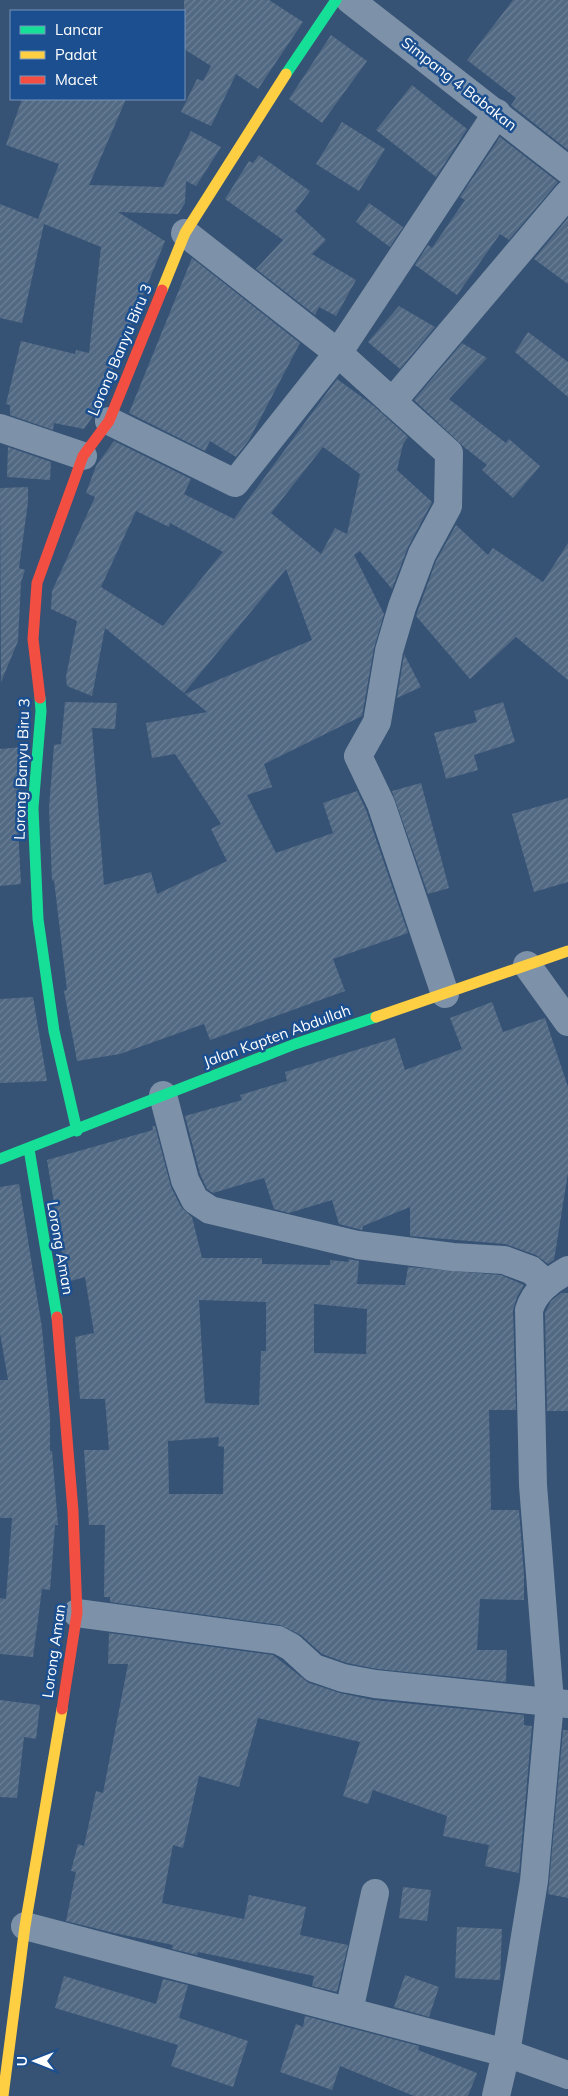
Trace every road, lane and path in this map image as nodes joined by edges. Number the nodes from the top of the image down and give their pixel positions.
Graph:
1 (336, 0) edge
2 (350, 0) edge
3 (497, 113) junction
4 (568, 170) edge
5 (568, 194) edge
6 (185, 233) junction
7 (338, 353) junction
8 (392, 402) junction
9 (109, 421) junction
10 (0, 428) edge
11 (83, 456) junction
12 (568, 951) edge
13 (527, 965) junction
14 (445, 994) junction
15 (568, 1022) edge
16 (163, 1094) junction
17 (77, 1131) junction
18 (29, 1149) junction
19 (0, 1160) edge
20 (558, 1277) edge
21 (77, 1613) junction
22 (559, 1703) edge
23 (374, 1893) dead end
24 (25, 1926) junction
25 (349, 2011) junction
26 (506, 2054) junction
27 (568, 2075) edge
28 (3, 2096) edge
29 (496, 2096) edge

1 - 6 street, Lorong Banyu Biru 3
2 - 3 street, Simpang 4 Babakan
3 - 4 street, Simpang 4 Babakan
3 - 7 street
5 - 8 street
6 - 7 street
6 - 9 street, Lorong Banyu Biru 3
7 - 8 street
7 - 9 street
8 - 14 street
9 - 11 street, Lorong Banyu Biru 3
10 - 11 street
11 - 17 street, Lorong Banyu Biru 3
12 - 13 street, Jalan Kapten Abdullah
13 - 14 street, Jalan Kapten Abdullah
13 - 15 street
14 - 16 street, Jalan Kapten Abdullah
16 - 17 street, Jalan Kapten Abdullah
16 - 20 street
17 - 18 street, Jalan Kapten Abdullah
18 - 19 street, Jalan Kapten Abdullah
18 - 21 street, Lorong Aman
20 - 22 street
21 - 22 street
21 - 24 street, Lorong Aman
22 - 26 street
23 - 25 street
24 - 25 street
24 - 28 street, Lorong Aman
25 - 26 street
26 - 27 street
26 - 29 street

